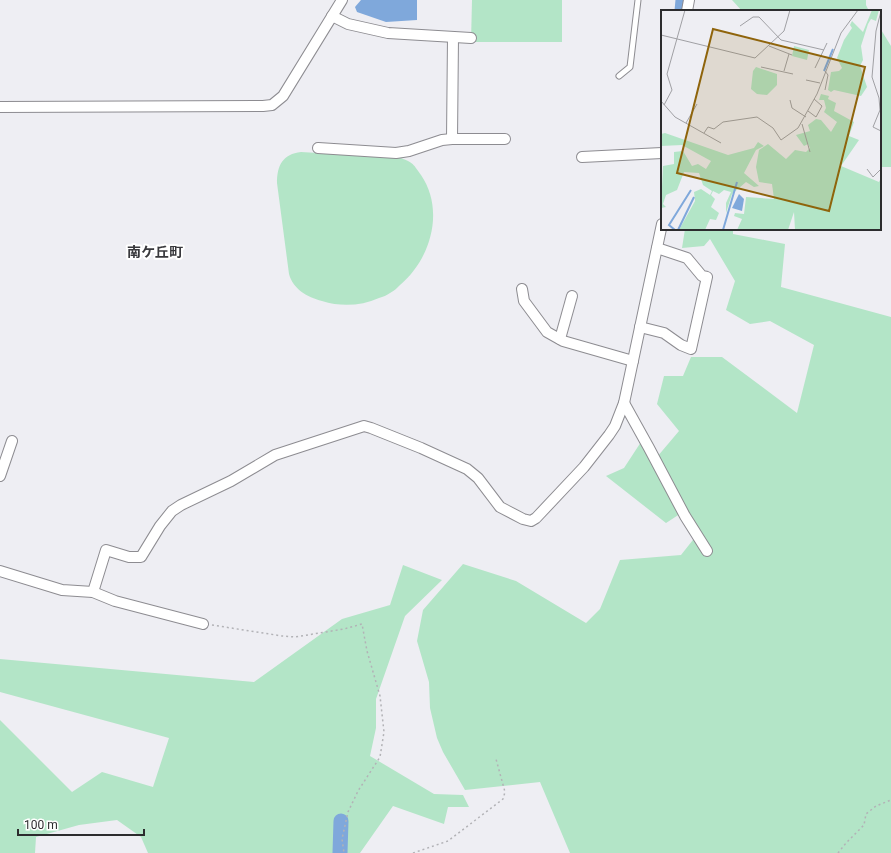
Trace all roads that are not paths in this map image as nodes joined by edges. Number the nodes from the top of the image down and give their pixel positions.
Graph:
1 (342, 0) edge
2 (638, 0) edge
3 (688, 0) edge
4 (687, 10) edge
5 (332, 16) junction
6 (453, 37) junction
7 (471, 38) dead end
8 (619, 76) dead end
9 (0, 107) edge
10 (452, 138) junction
11 (505, 139) dead end
12 (318, 148) dead end
13 (661, 153) edge
14 (582, 157) dead end
15 (661, 229) edge
16 (657, 248) junction
17 (522, 289) dead end
18 (572, 296) dead end
19 (640, 327) junction
20 (560, 339) junction
21 (633, 360) junction
22 (624, 403) junction
23 (12, 441) dead end
24 (0, 476) edge
25 (707, 551) dead end
26 (0, 571) edge
27 (93, 592) junction
28 (203, 624) road end

1 - 5 street
2 - 8 lane
3 - 4 street
5 - 6 street
5 - 9 street
6 - 7 street
6 - 10 street
10 - 11 street
10 - 12 street
13 - 14 street
15 - 16 street
16 - 19 street
16 - 19 street
17 - 20 street
18 - 20 street
19 - 21 street
20 - 21 street
21 - 22 street
22 - 25 street
22 - 27 street
23 - 24 street
26 - 27 street
27 - 28 street

